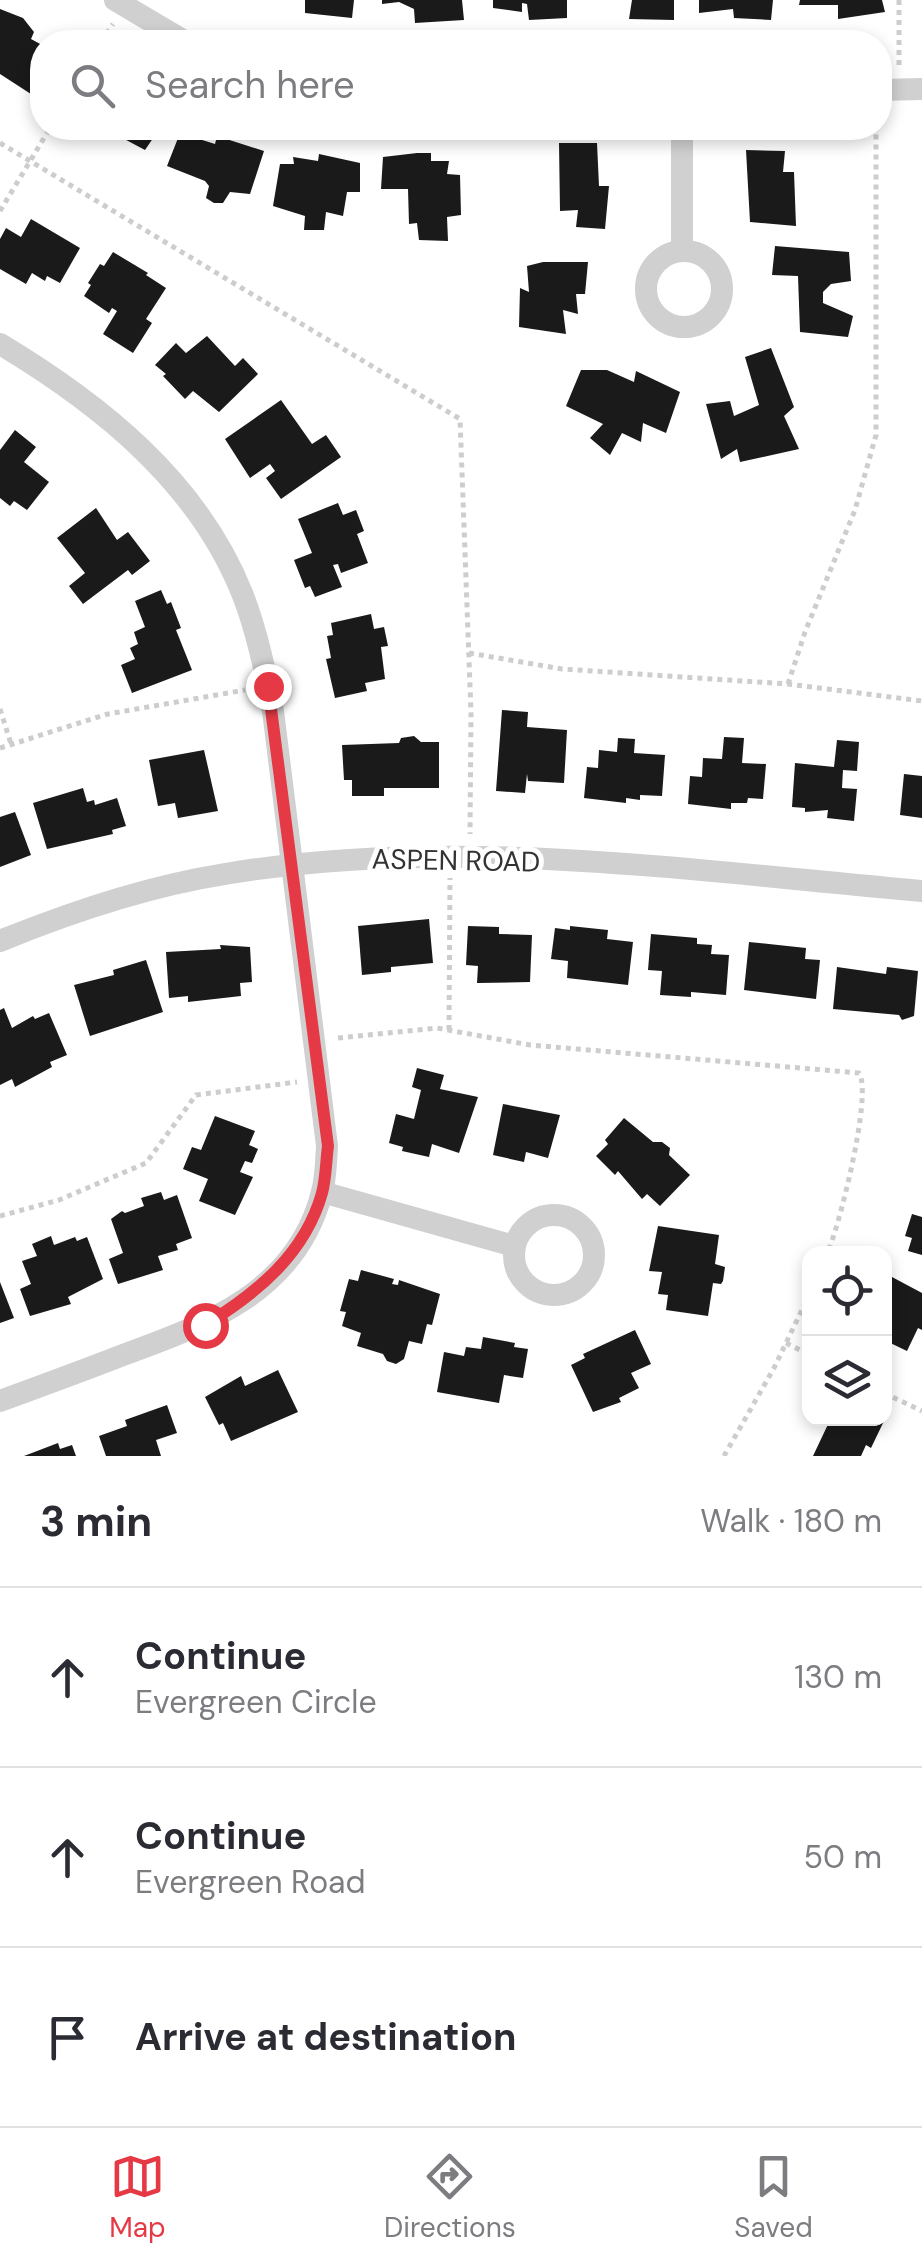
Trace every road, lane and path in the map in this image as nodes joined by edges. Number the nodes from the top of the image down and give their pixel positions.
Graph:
1 (115, 0) edge
2 (899, 0) edge
3 (166, 30) edge
4 (900, 89) edge
5 (43, 140) edge
6 (682, 140) edge
7 (876, 140) edge
8 (0, 143) edge
9 (30, 161) junction
10 (0, 211) edge
11 (682, 250) dead end
12 (0, 344) edge
13 (468, 653) junction
14 (788, 684) junction
15 (268, 686) junction
16 (922, 701) edge
17 (0, 709) edge
18 (11, 744) junction
19 (0, 748) edge
20 (460, 857) junction
21 (293, 865) junction
22 (922, 891) edge
23 (0, 941) edge
24 (449, 1030) junction
25 (315, 1041) junction
26 (320, 1079) junction
27 (322, 1192) junction
28 (0, 1216) edge
29 (514, 1246) dead end
30 (830, 1246) edge
31 (802, 1310) edge
32 (786, 1343) junction
33 (802, 1351) edge
34 (892, 1396) edge
35 (0, 1401) edge
36 (922, 1412) edge
37 (724, 1456) edge

1 - 3 street
2 - 4 path
5 - 9 path
6 - 11 street
7 - 14 path
8 - 9 path
9 - 10 path
9 - 13 path
12 - 15 street
13 - 14 path
13 - 20 path
14 - 16 path
15 - 18 path
15 - 21 street
17 - 18 path
18 - 19 path
20 - 21 street, ASPEN ROAD
20 - 22 street, ASPEN ROAD
20 - 24 path
21 - 23 street, ASPEN ROAD
21 - 25 street
24 - 25 path
24 - 30 path
25 - 26 street
26 - 27 street
26 - 28 path
27 - 29 street
27 - 35 street
31 - 32 path
32 - 33 path
32 - 37 path
34 - 36 path

